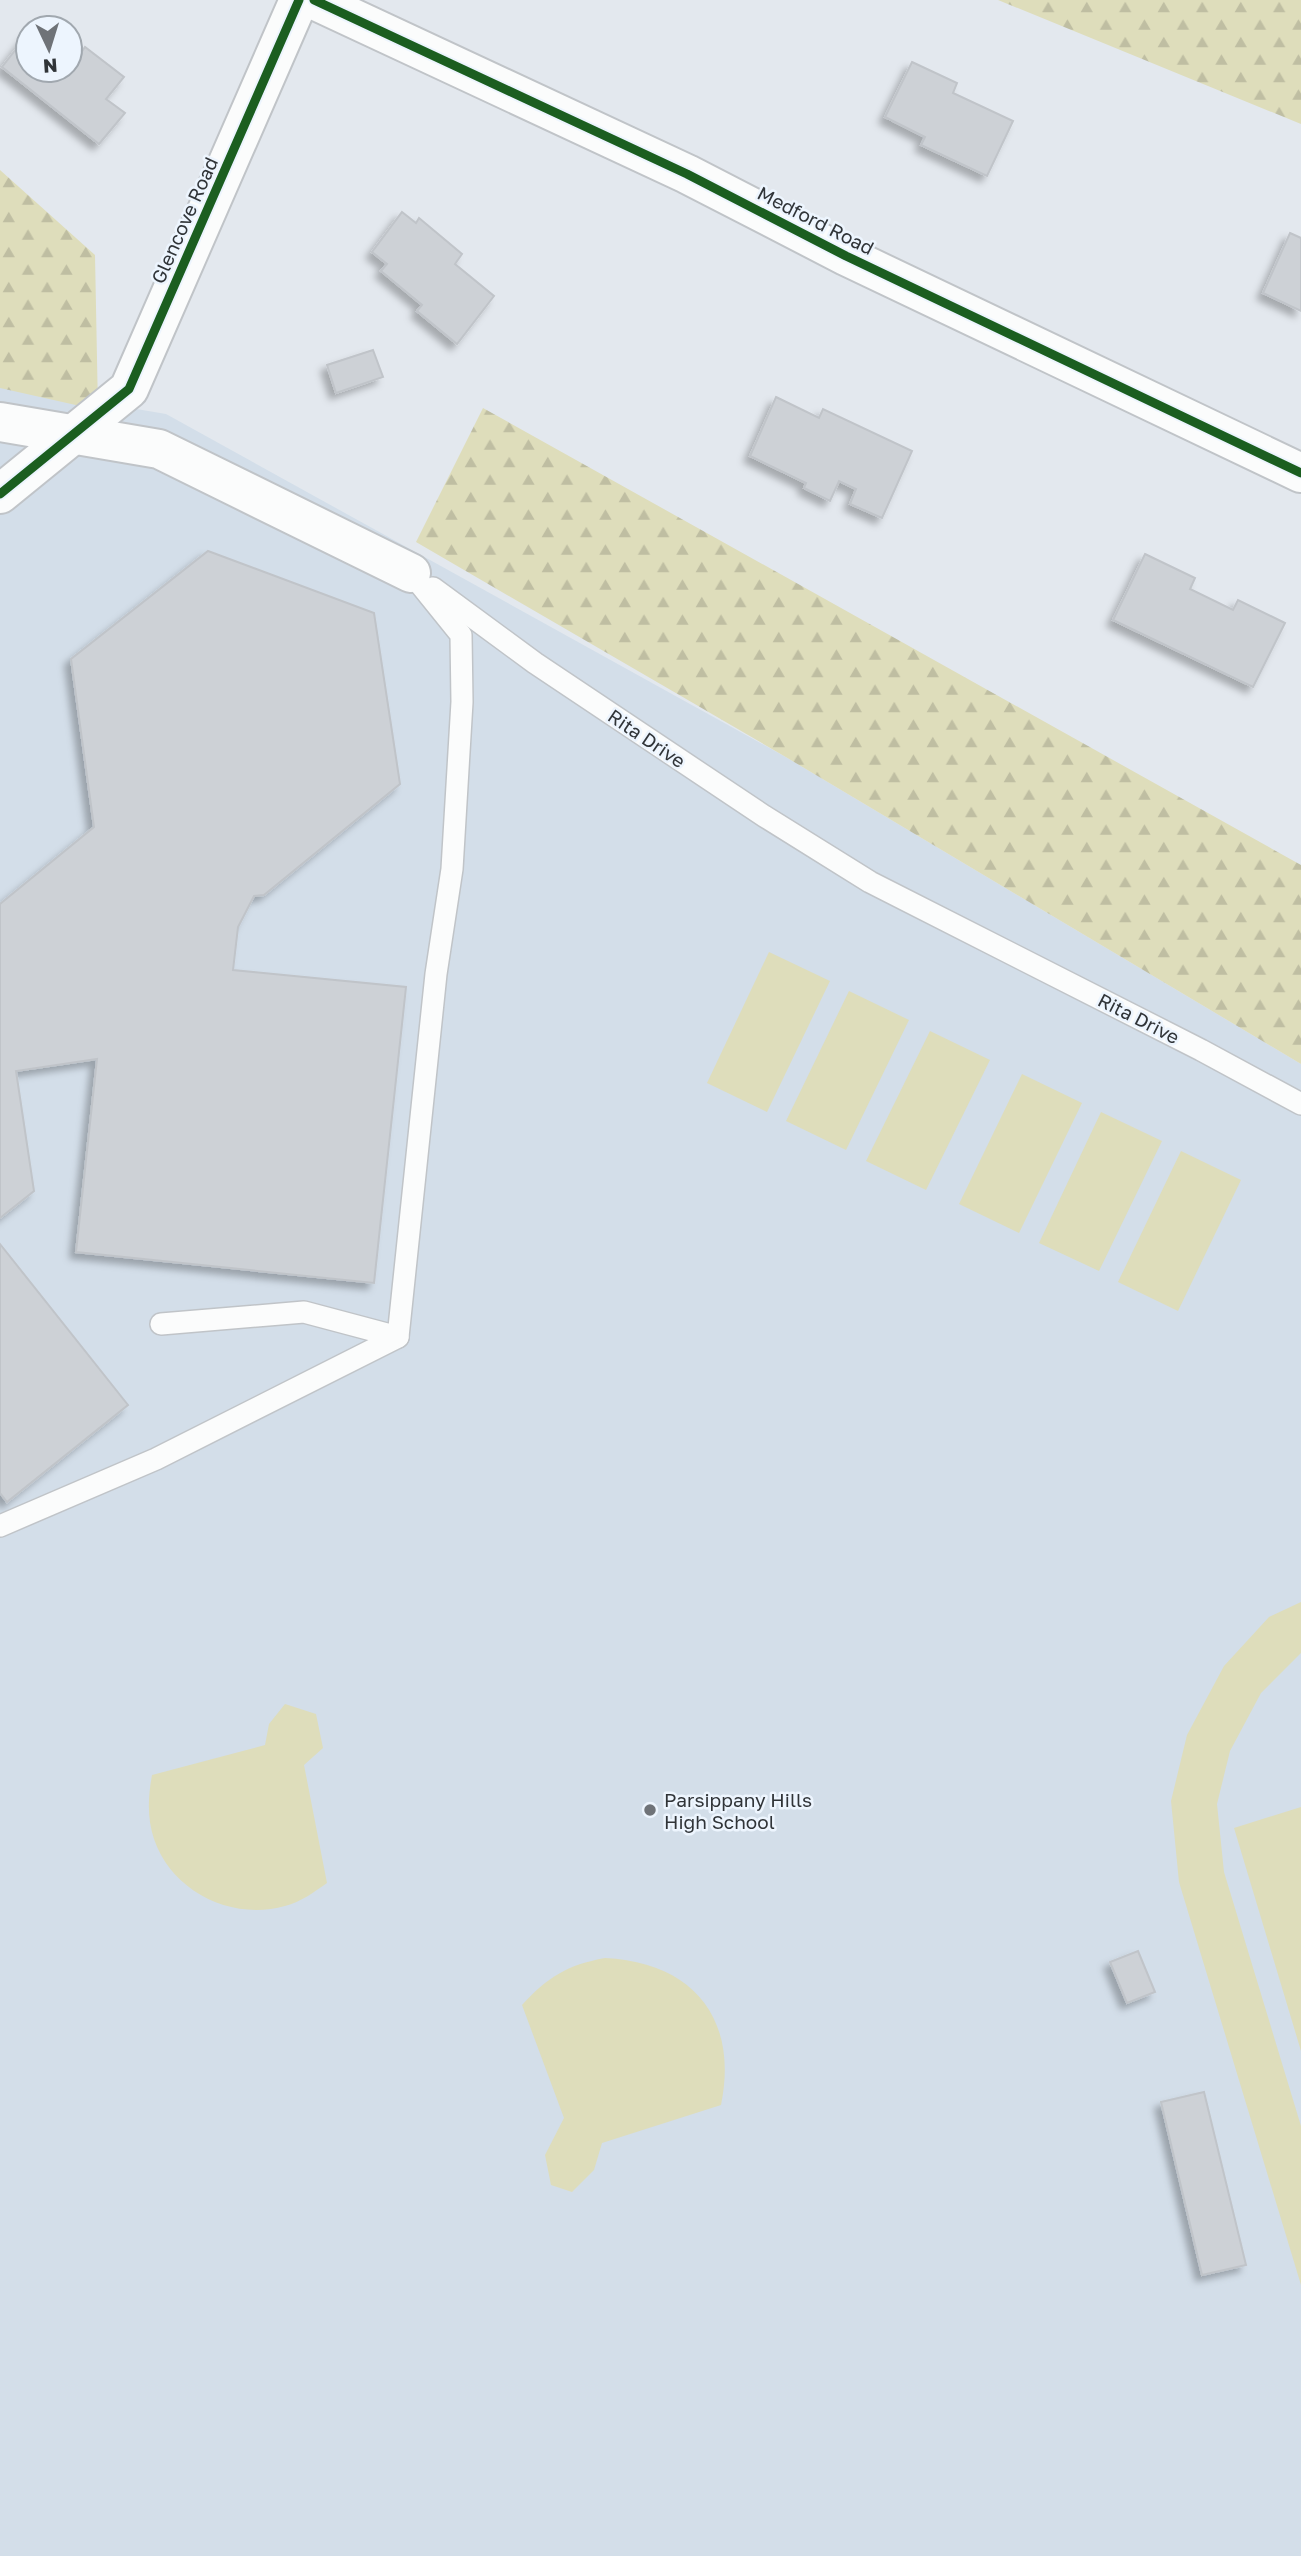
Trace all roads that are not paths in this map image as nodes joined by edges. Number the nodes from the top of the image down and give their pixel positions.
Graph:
1 (299, 0) edge
2 (314, 0) edge
3 (0, 422) edge
4 (75, 434) junction
5 (1301, 472) edge
6 (0, 494) edge
7 (411, 573) junction
8 (1301, 1104) edge
9 (161, 1324) dead end
10 (398, 1337) junction
11 (0, 1525) edge

1 - 4 street, Glencove Road
2 - 5 street, Medford Road
3 - 4 street
4 - 6 street
4 - 7 street, Rita Drive
7 - 8 lane, Rita Drive
7 - 10 lane
9 - 10 lane
10 - 11 lane

